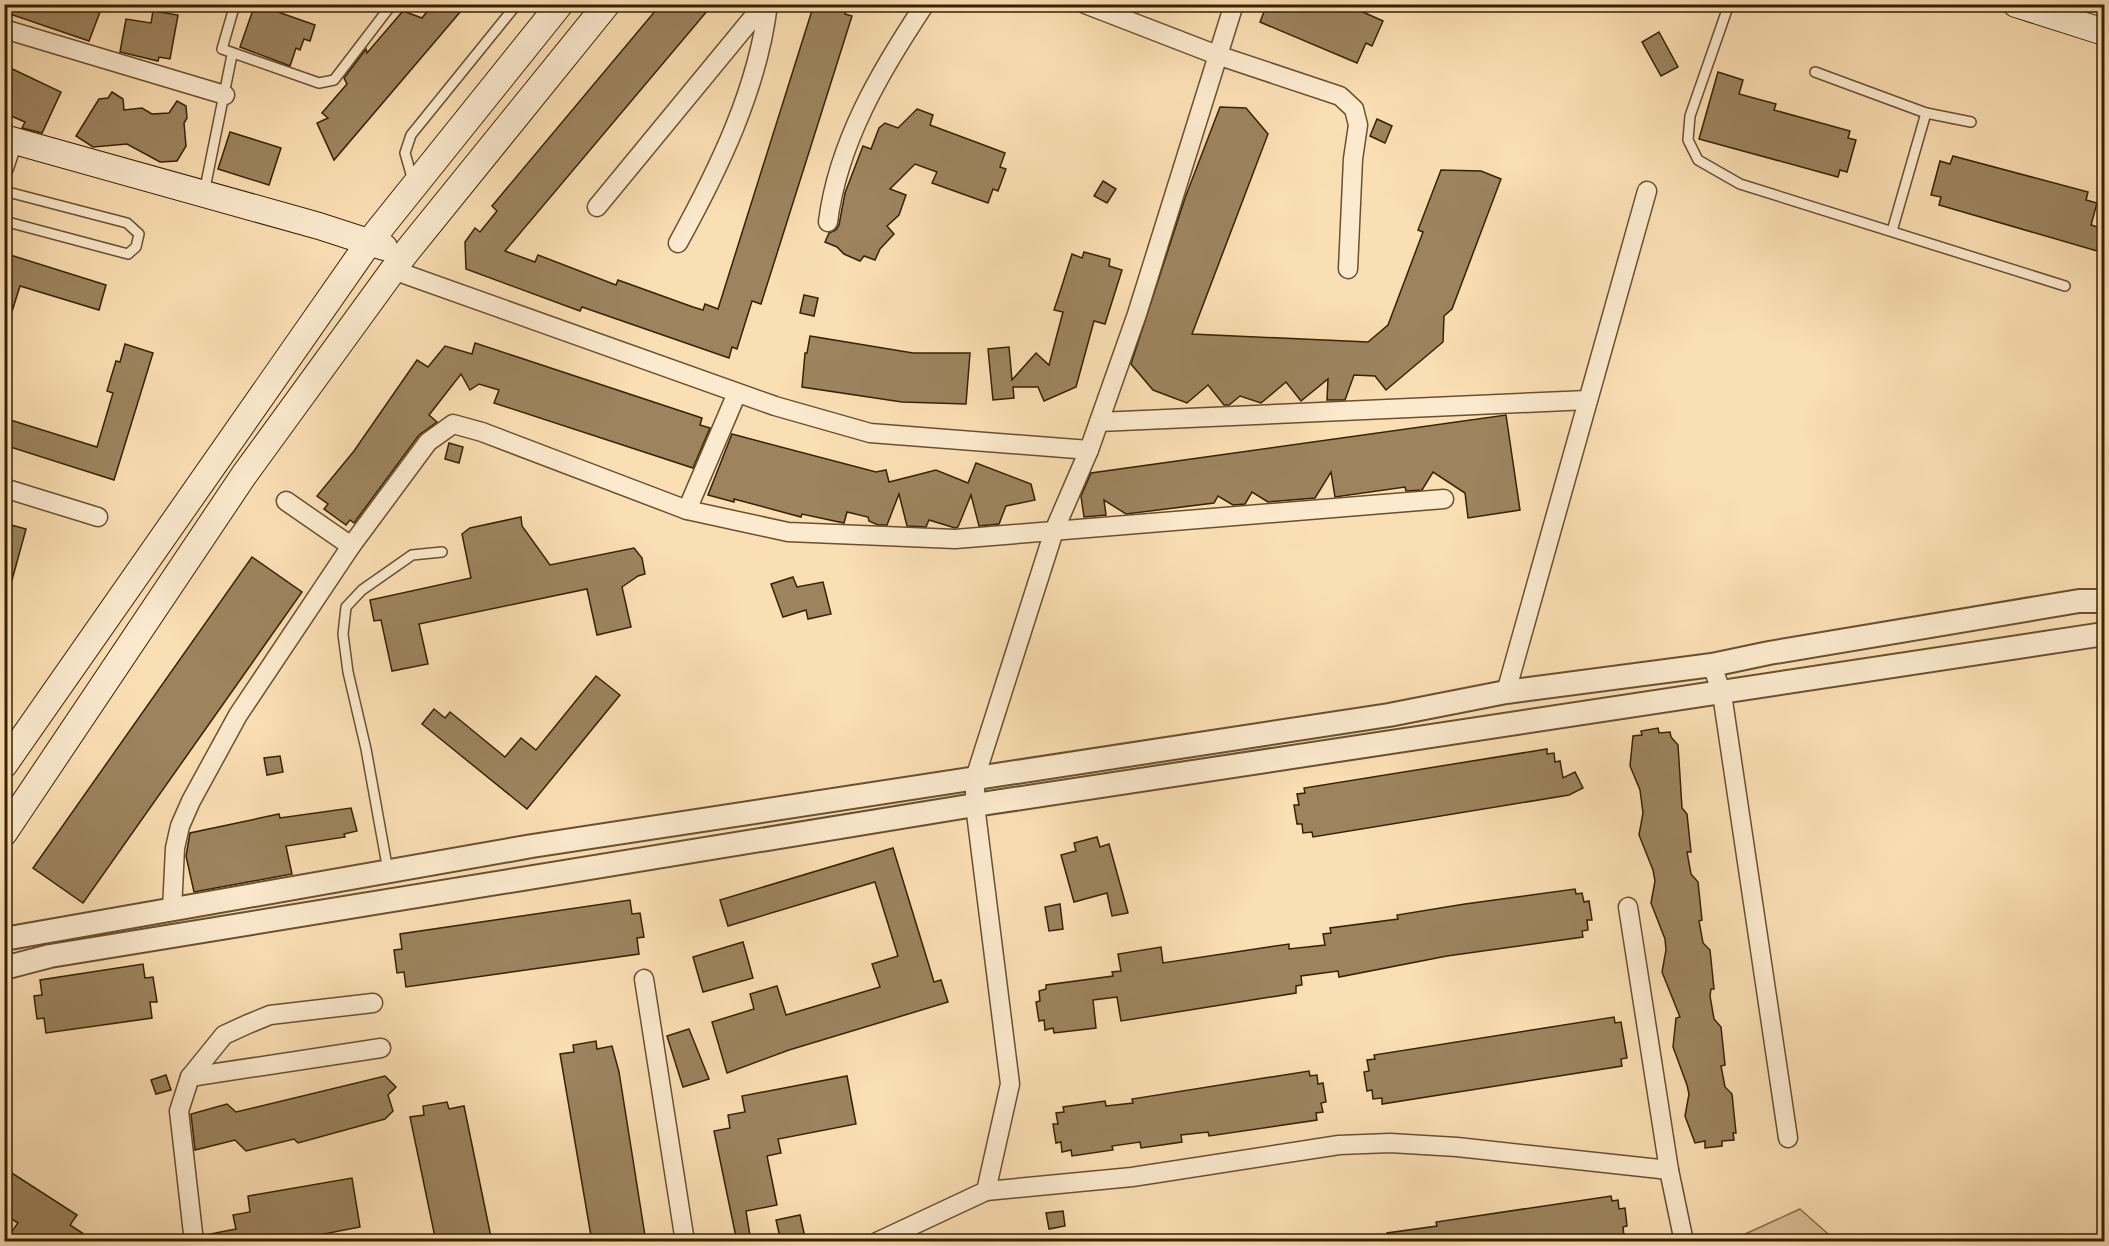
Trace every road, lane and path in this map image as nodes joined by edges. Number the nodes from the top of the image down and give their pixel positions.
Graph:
1 (235, 4) edge
2 (392, 4) edge
3 (517, 4) edge
4 (560, 4) edge
5 (607, 4) edge
6 (766, 4) edge
7 (925, 4) edge
8 (1085, 4) edge
9 (1234, 4) edge
10 (1729, 4) edge
11 (2016, 4) edge
12 (4, 28) edge
13 (2104, 32) edge
14 (232, 55) junction
15 (1217, 55) junction
16 (1815, 72) dead end
17 (225, 95) junction
18 (1926, 114) junction
19 (1971, 122) dead end
20 (9, 140) edge
21 (4, 168) edge
22 (414, 186) junction
23 (4, 191) edge
24 (1647, 191) dead end
25 (204, 194) junction
26 (597, 207) dead end
27 (4, 221) edge
28 (828, 222) dead end
29 (1892, 231) junction
30 (370, 241) junction
31 (678, 243) dead end
32 (398, 263) junction
33 (1348, 268) dead end
34 (2066, 286) dead end
35 (737, 393) junction
36 (1588, 400) junction
37 (1099, 422) junction
38 (1089, 450) junction
39 (4, 488) edge
40 (1444, 499) dead end
41 (286, 501) dead end
42 (687, 510) junction
43 (98, 517) dead end
44 (1054, 531) junction
45 (351, 546) junction
46 (442, 552) dead end
47 (2104, 601) edge
48 (2104, 634) edge
49 (1712, 665) junction
50 (1506, 692) junction
51 (1722, 694) junction
52 (4, 765) edge
53 (975, 778) junction
54 (975, 804) junction
55 (4, 833) edge
56 (388, 872) junction
57 (1628, 907) dead end
58 (172, 910) junction
59 (4, 939) edge
60 (4, 968) edge
61 (644, 979) dead end
62 (373, 1003) dead end
63 (381, 1048) dead end
64 (190, 1077) junction
65 (1788, 1138) dead end
66 (1669, 1170) junction
67 (986, 1191) junction
68 (194, 1242) edge
69 (685, 1242) edge
70 (877, 1242) edge
71 (1684, 1242) edge

1 - 14 lane
2 - 14 lane
3 - 22 lane
4 - 22 main road
5 - 32 main road
6 - 26 street
6 - 31 street
7 - 28 street
8 - 15 street
9 - 15 street
10 - 29 lane
11 - 13 main road
12 - 17 street
14 - 17 lane
15 - 33 street
15 - 37 street
16 - 18 lane
17 - 25 lane
18 - 19 lane
18 - 29 lane
20 - 21 street
20 - 25 main road
22 - 30 main road
23 - 27 lane
24 - 36 street
25 - 30 main road
29 - 34 lane
30 - 32 main road
30 - 52 main road
32 - 35 street
32 - 55 main road
35 - 38 street
35 - 42 street
36 - 37 street
36 - 50 street
37 - 38 street
38 - 44 street
39 - 43 street
40 - 44 street
41 - 45 street
42 - 44 street
42 - 45 street
44 - 53 street
45 - 58 street
46 - 56 lane
47 - 49 street
48 - 51 street
49 - 50 street
49 - 51 street
50 - 53 street
51 - 54 street
51 - 65 street
53 - 54 street
53 - 56 street
54 - 60 street
54 - 67 street
56 - 58 street
57 - 66 street
58 - 59 street
61 - 69 street
62 - 64 street
63 - 64 street
64 - 68 street
66 - 67 street
66 - 71 street
67 - 70 street

